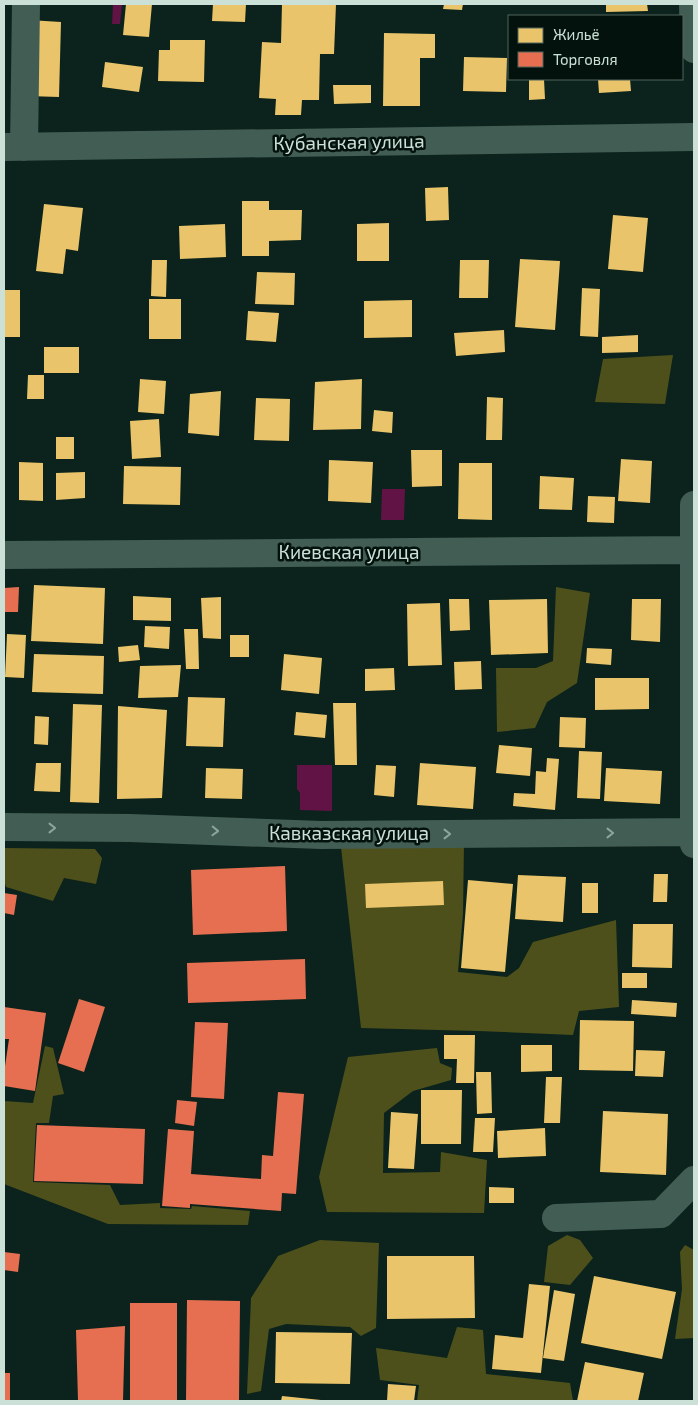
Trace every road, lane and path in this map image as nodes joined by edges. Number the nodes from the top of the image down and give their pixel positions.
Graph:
1 (26, 4) edge
2 (693, 4) edge
3 (694, 49) edge
4 (694, 137) edge
5 (14, 147) edge
6 (694, 505) edge
7 (694, 550) edge
8 (4, 555) edge
9 (4, 828) edge
10 (694, 832) edge
11 (694, 844) edge
12 (694, 1180) edge
13 (556, 1218) dead end

1 - 5 street
2 - 3 street
4 - 5 street, Кубанская улица
6 - 7 street
7 - 8 street, Киевская улица
7 - 10 street
9 -> 10 street, Кавказская улица
10 - 11 street
12 - 13 street

